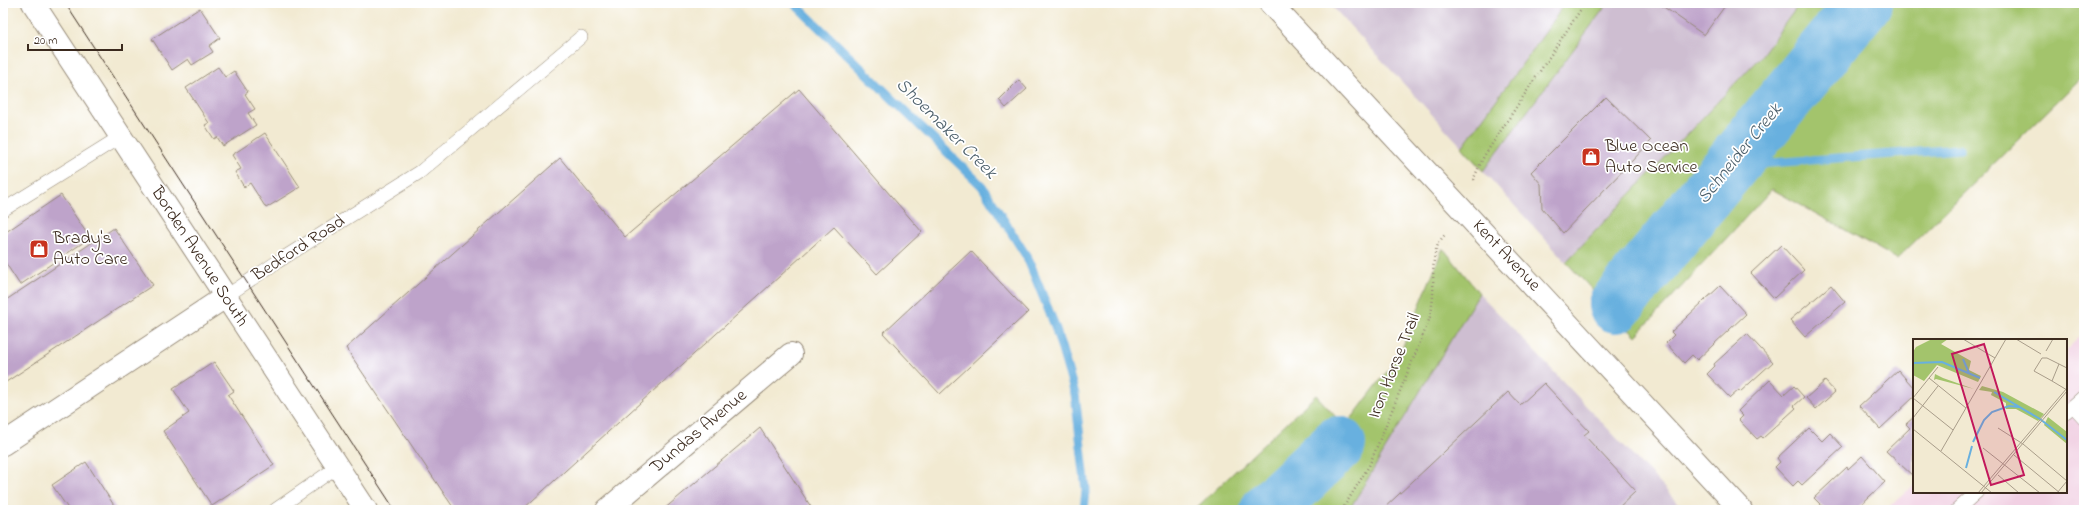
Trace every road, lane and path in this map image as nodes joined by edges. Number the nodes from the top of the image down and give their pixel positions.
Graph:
1 (33, 3) edge
2 (1270, 3) edge
3 (1585, 3) edge
4 (581, 37) dead end
5 (120, 137) junction
6 (1471, 184) dead end
7 (3, 210) edge
8 (1448, 232) dead end
9 (225, 297) junction
10 (791, 354) dead end
11 (2084, 396) edge
12 (2069, 409) edge
13 (2084, 418) edge
14 (3, 444) edge
15 (337, 467) junction
16 (1976, 493) edge
17 (275, 510) edge
18 (366, 510) edge
19 (607, 510) edge
20 (1342, 510) edge
21 (1741, 510) edge
22 (1956, 510) edge

1 - 5 street, Borden Avenue South
2 - 21 street, Kent Avenue
3 - 6 path
4 - 9 lane, Bedford Road
5 - 7 lane
5 - 9 street, Borden Avenue South
8 - 20 path, Iron Horse Trail
9 - 14 street, Bedford Road
9 - 15 street, Borden Avenue South
10 - 19 street, Dundas Avenue
11 - 12 lane
12 - 13 lane
15 - 17 lane
15 - 18 street, Borden Avenue South
16 - 22 lane

